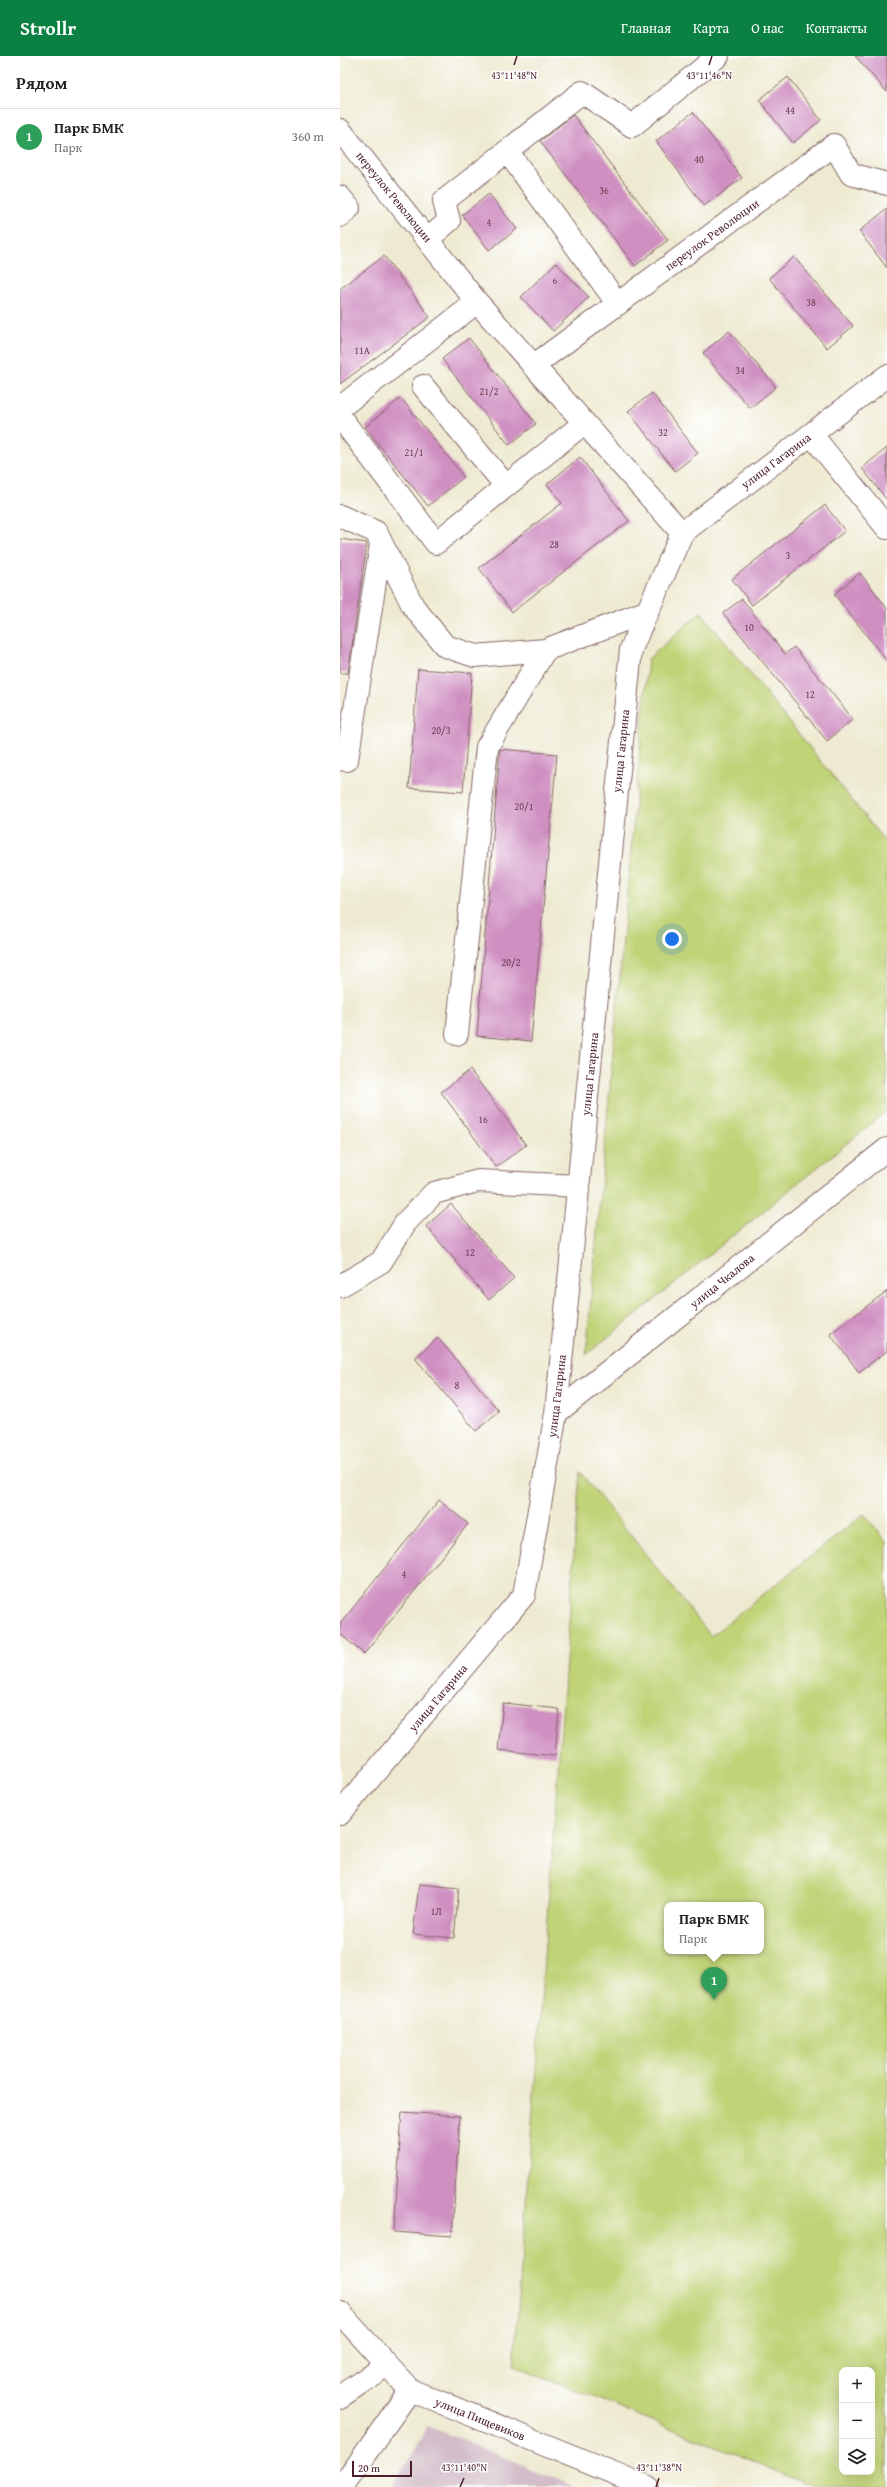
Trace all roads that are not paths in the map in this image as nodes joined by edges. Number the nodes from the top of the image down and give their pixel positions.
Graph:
1 (718, 56) edge
2 (340, 130) edge
3 (507, 151) junction
4 (887, 184) edge
5 (340, 196) edge
6 (340, 216) edge
7 (428, 239) junction
8 (478, 302) junction
9 (618, 304) junction
10 (533, 366) junction
11 (887, 376) edge
12 (423, 386) dead end
13 (340, 405) edge
14 (340, 417) edge
15 (584, 423) junction
16 (811, 434) junction
17 (506, 486) junction
18 (340, 516) edge
19 (885, 520) edge
20 (682, 533) junction
21 (382, 544) junction
22 (648, 611) junction
23 (545, 650) junction
24 (340, 759) edge
25 (456, 1034) dead end
26 (887, 1149) edge
27 (579, 1186) junction
28 (340, 1286) edge
29 (556, 1413) junction
30 (340, 1814) edge
31 (340, 2313) edge
32 (387, 2365) junction
33 (410, 2390) junction
34 (340, 2397) edge
35 (342, 2487) edge
36 (648, 2487) edge

1 - 3 street
2 - 7 street, переулок Революции
3 - 7 street
3 - 9 street
4 - 9 street, переулок Революции
5 - 6 street
7 - 8 street, переулок Революции
8 - 10 street, переулок Революции
8 - 13 street
9 - 10 street, переулок Революции
10 - 15 street, переулок Революции
11 - 16 street, улица Гагарина
12 - 17 street
14 - 17 street
15 - 17 street
15 - 20 street, переулок Революции
16 - 19 street
16 - 20 street, улица Гагарина
18 - 21 street
20 - 22 street, улица Гагарина
21 - 23 street
21 - 24 street
22 - 23 street
22 - 27 street, улица Гагарина
23 - 25 street
26 - 29 street, улица Чкалова
27 - 28 street
27 - 29 street, улица Гагарина
29 - 30 street, улица Гагарина
31 - 32 street, улица Пищевиков
32 - 33 street, улица Пищевиков
32 - 34 street
33 - 35 street
33 - 36 street, улица Пищевиков

